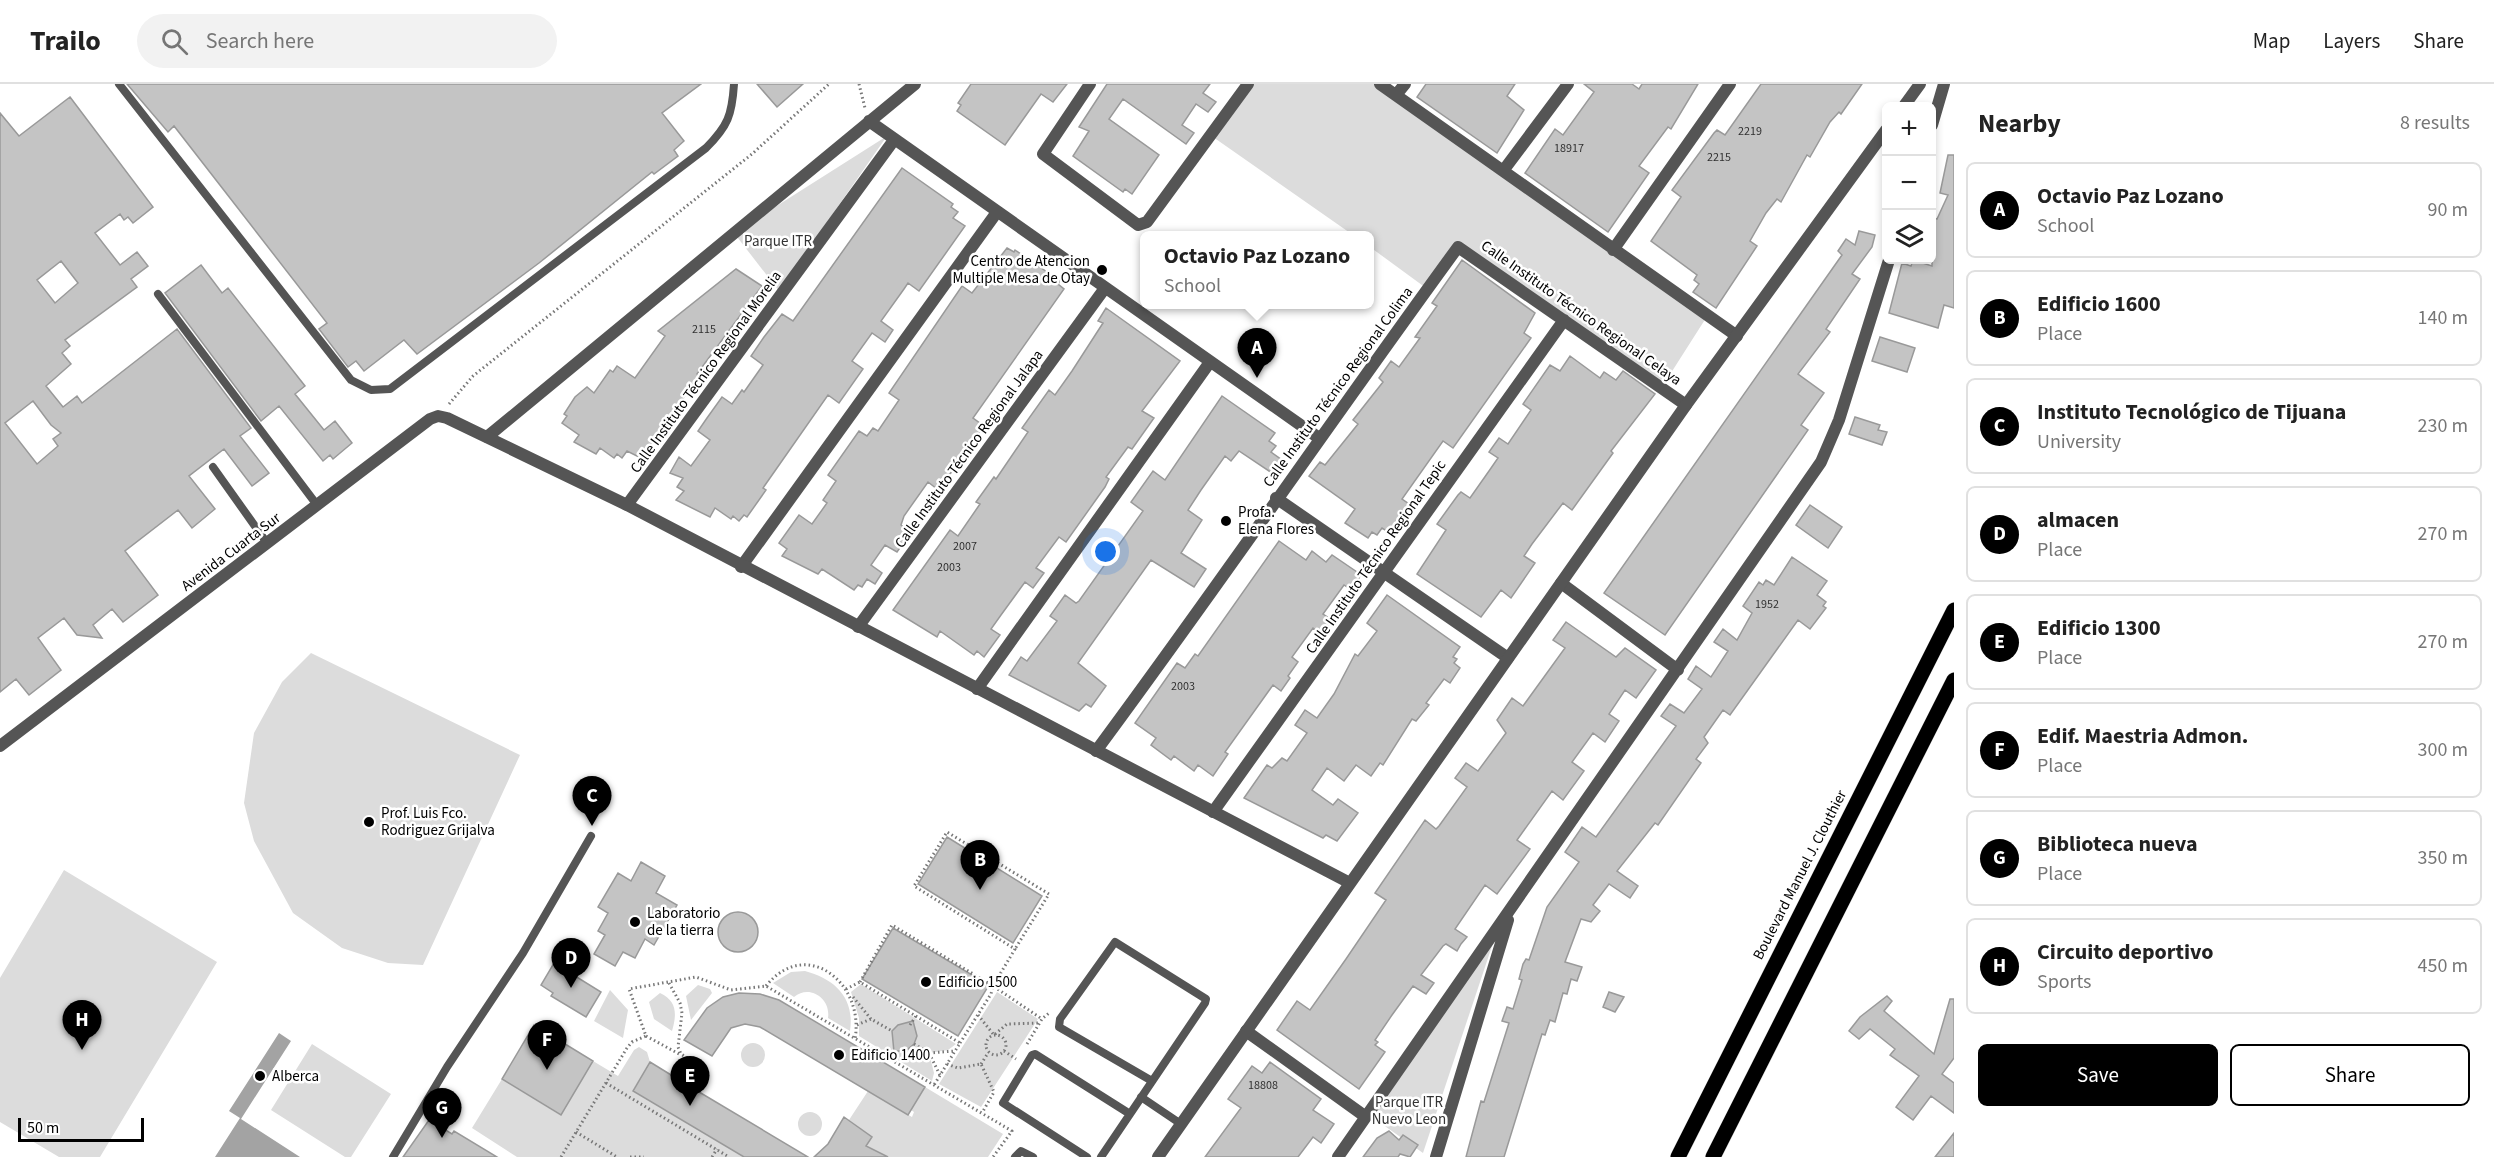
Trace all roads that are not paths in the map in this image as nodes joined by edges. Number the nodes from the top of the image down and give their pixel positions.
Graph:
1 (119, 84) edge
2 (734, 84) edge
3 (915, 84) edge
4 (1090, 84) edge
5 (1248, 84) edge
6 (1380, 84) edge
7 (1405, 84) edge
8 (1568, 84) edge
9 (1730, 84) edge
10 (1920, 84) edge
11 (1944, 84) edge
12 (1396, 95) junction
13 (1907, 102) edge
14 (1936, 111) edge
15 (869, 122) junction
16 (1882, 137) edge
17 (894, 140) junction
18 (1503, 171) junction
19 (997, 212) junction
20 (1459, 246) joint
21 (1613, 250) junction
22 (1888, 264) edge
23 (1105, 288) junction
24 (158, 294) dead end
25 (1564, 320) junction
26 (1737, 336) junction
27 (1210, 362) junction
28 (1686, 405) junction
29 (488, 436) junction
30 (1319, 438) junction
31 (213, 467) dead end
32 (1276, 498) junction
33 (317, 505) junction
34 (627, 506) junction
35 (267, 543) junction
36 (741, 567) junction
37 (1384, 572) junction
38 (1561, 583) junction
39 (1954, 610) edge
40 (858, 627) junction
41 (1508, 658) junction
42 (1678, 669) junction
43 (1954, 680) edge
44 (977, 689) junction
45 (0, 746) edge
46 (1096, 751) junction
47 (1213, 812) junction
48 (591, 836) dead end
49 (1350, 883) junction
50 (1512, 907) junction
51 (1246, 1031) junction
52 (1152, 1081) junction
53 (1141, 1097) junction
54 (1130, 1114) junction
55 (1366, 1117) junction
56 (1181, 1124) junction
57 (1084, 1156) edge
58 (393, 1157) edge
59 (1015, 1157) edge
60 (1033, 1157) edge
61 (1101, 1157) edge
62 (1158, 1157) edge
63 (1338, 1157) edge
64 (1436, 1157) edge
65 (1678, 1157) edge
66 (1713, 1157) edge

1 - 2 lane
3 - 15 street
4 - 5 street
6 - 12 street
7 - 12 street
8 - 18 street
9 - 21 street
10 - 13 street
11 - 14 street
12 - 18 street
15 - 17 street
15 - 29 street
16 - 26 street
17 - 19 street
17 - 34 street, Calle Instituto Técnico Regional Morelia
18 - 21 street
19 - 23 street
19 - 36 street
20 - 25 street, Calle Instituto Técnico Regional Celaya
20 - 30 street, Calle Instituto Técnico Regional Colima
21 - 26 street
22 - 42 street
23 - 27 street
23 - 40 street, Calle Instituto Técnico Regional Jalapa
24 - 33 lane
25 - 28 street, Calle Instituto Técnico Regional Celaya
25 - 37 street, Calle Instituto Técnico Regional Tepic
26 - 28 street
27 - 30 street
27 - 44 street
28 - 38 street
29 - 33 street, Avenida Cuarta Sur
29 - 34 street
30 - 32 street, Calle Instituto Técnico Regional Colima
31 - 35 lane
32 - 37 street
32 - 46 street, Calle Instituto Técnico Regional Colima
33 - 35 street, Avenida Cuarta Sur
34 - 36 street
35 - 45 street, Avenida Cuarta Sur
36 - 40 street
37 - 41 street
37 - 47 street, Calle Instituto Técnico Regional Tepic
38 - 41 street
38 - 42 street
39 - 65 main road, Boulevard Manuel J. Clouthier
40 - 44 street
41 - 49 street
42 - 50 street
43 - 66 main road
44 - 46 street
46 - 47 street
47 - 49 street
48 - 58 lane
49 - 51 street
50 - 55 street
50 - 64 street
51 - 55 street
51 - 56 street
52 - 52 lane
52 - 53 lane
53 - 54 lane
53 - 56 lane
54 - 57 lane
54 - 61 lane
55 - 63 street
56 - 62 street
59 - 60 lane

